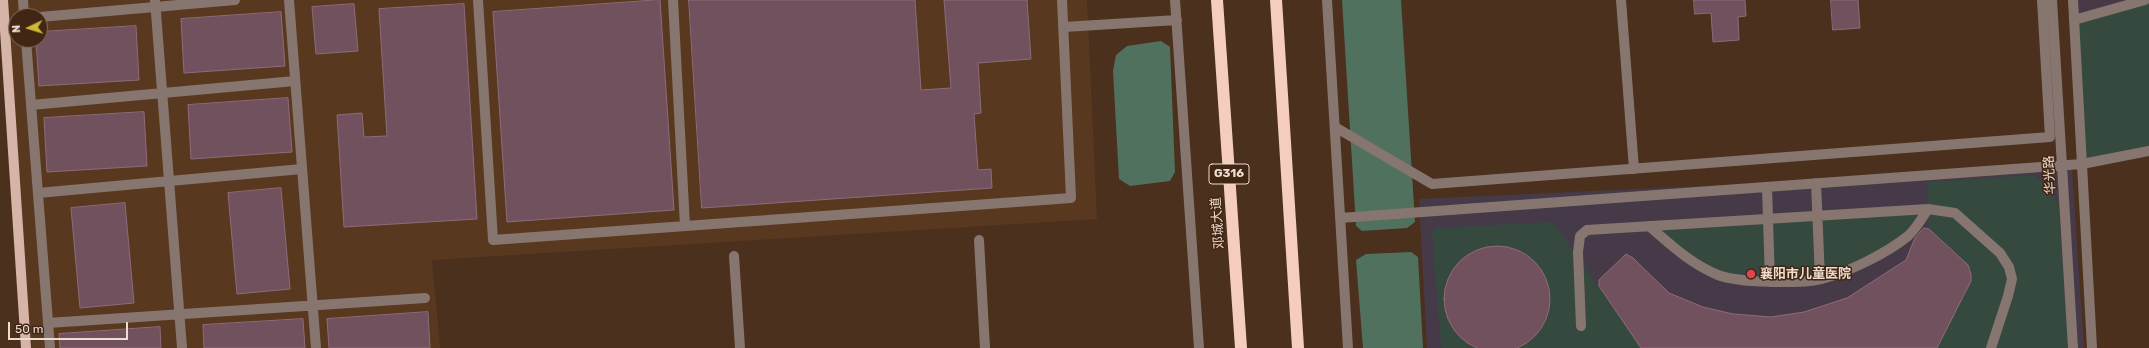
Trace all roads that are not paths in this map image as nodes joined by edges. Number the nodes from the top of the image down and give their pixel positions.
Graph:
1 (3, 0) edge
2 (235, 0) edge
3 (289, 0) edge
4 (478, 0) edge
5 (673, 0) edge
6 (1062, 0) edge
7 (1175, 0) edge
8 (1217, 0) edge
9 (1276, 0) edge
10 (1327, 0) edge
11 (1621, 0) edge
12 (2042, 0) edge
13 (2052, 0) edge
14 (2073, 0) edge
15 (2145, 0) edge
16 (155, 3) edge
17 (48, 16) edge
18 (1176, 20) junction
19 (2074, 20) junction
20 (1064, 27) junction
21 (26, 48) edge
22 (295, 81) junction
23 (162, 93) junction
24 (30, 105) junction
25 (1335, 127) junction
26 (2149, 151) edge
27 (2082, 164) junction
28 (2062, 165) junction
29 (302, 169) junction
30 (1634, 169) junction
31 (169, 181) junction
32 (1816, 183) junction
33 (1766, 186) junction
34 (38, 193) junction
35 (1928, 209) junction
36 (1818, 216) junction
37 (1340, 218) junction
38 (1768, 219) junction
39 (685, 226) junction
40 (1649, 226) junction
41 (979, 240) dead end
42 (734, 256) dead end
43 (1820, 279) junction
44 (1770, 282) junction
45 (425, 298) dead end
46 (313, 306) junction
47 (179, 315) junction
48 (48, 324) junction
49 (1581, 326) dead end
50 (26, 348) edge
51 (50, 348) edge
52 (182, 348) edge
53 (316, 348) edge
54 (740, 348) edge
55 (985, 348) edge
56 (1199, 348) edge
57 (1241, 348) edge
58 (1298, 348) edge
59 (1348, 348) edge
60 (1991, 348) edge
61 (2073, 348) edge
62 (2092, 348) edge

1 - 50 main road
2 - 16 street
3 - 22 street
4 - 39 street
5 - 39 street
6 - 20 street
7 - 18 street
8 - 57 highway, 邓城大道 / G316
9 - 58 highway
10 - 25 street
11 - 30 street
12 - 30 street
13 - 28 street, 华光路
14 - 19 street
15 - 19 street
16 - 17 street
16 - 23 street
18 - 20 street
18 - 56 street
19 - 27 street
20 - 39 street
21 - 24 street
22 - 23 street
22 - 29 street
23 - 24 street
23 - 31 street
24 - 34 street
25 - 30 street
25 - 37 street
26 - 27 street
27 - 28 street
27 - 62 street
28 - 32 street
28 - 61 street, 华光路
29 - 31 street
29 - 46 street
31 - 34 street
31 - 47 street
32 - 33 street
32 - 36 street
33 - 37 street
33 - 38 street
34 - 48 street
35 - 36 street
35 - 43 street
35 - 60 street
36 - 38 street
36 - 43 street
37 - 59 street
38 - 40 street
38 - 44 street
40 - 44 street
40 - 49 street
41 - 55 street
42 - 54 street
43 - 44 street
45 - 46 street
46 - 47 street
46 - 53 street
47 - 48 street
47 - 52 street
48 - 51 street

